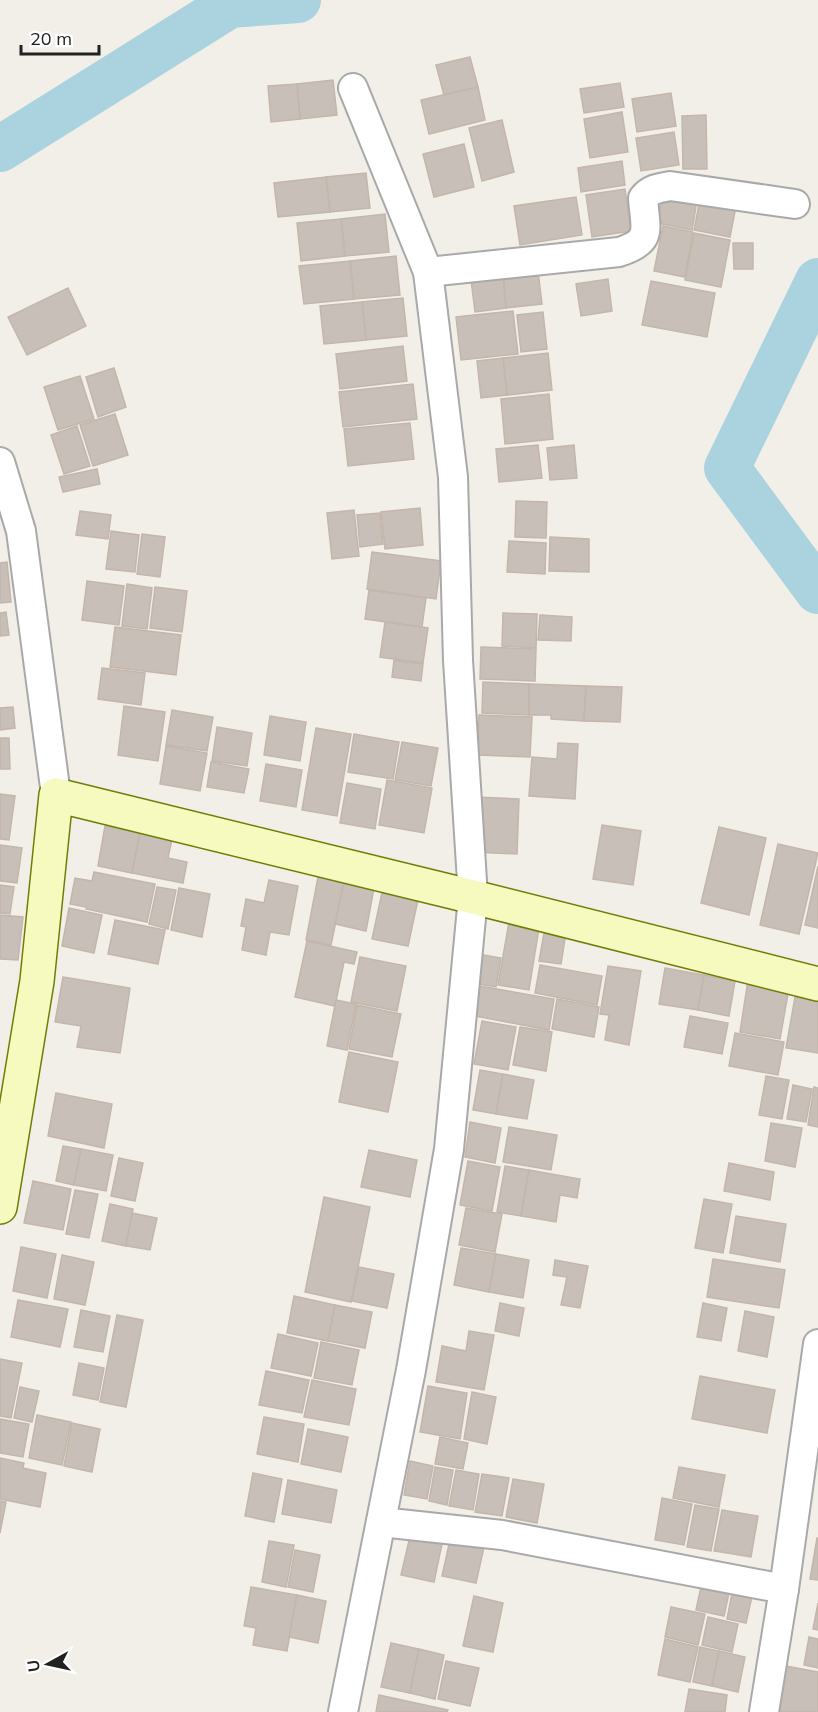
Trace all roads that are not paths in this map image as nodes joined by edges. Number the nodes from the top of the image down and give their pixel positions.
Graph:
1 (353, 88) dead end
2 (795, 204) dead end
3 (428, 272) junction
4 (0, 462) edge
5 (10, 532) edge
6 (56, 795) junction
7 (473, 897) junction
8 (818, 984) edge
9 (0, 1207) edge
10 (818, 1344) edge
11 (381, 1522) junction
12 (784, 1589) junction
13 (343, 1712) edge
14 (764, 1712) edge

1 - 3 street
2 - 3 street
3 - 7 street
4 - 5 street
5 - 6 street
6 - 7 street
6 - 9 street
7 - 8 street
7 - 11 street
10 - 12 street
11 - 12 street
11 - 13 street
12 - 14 street

